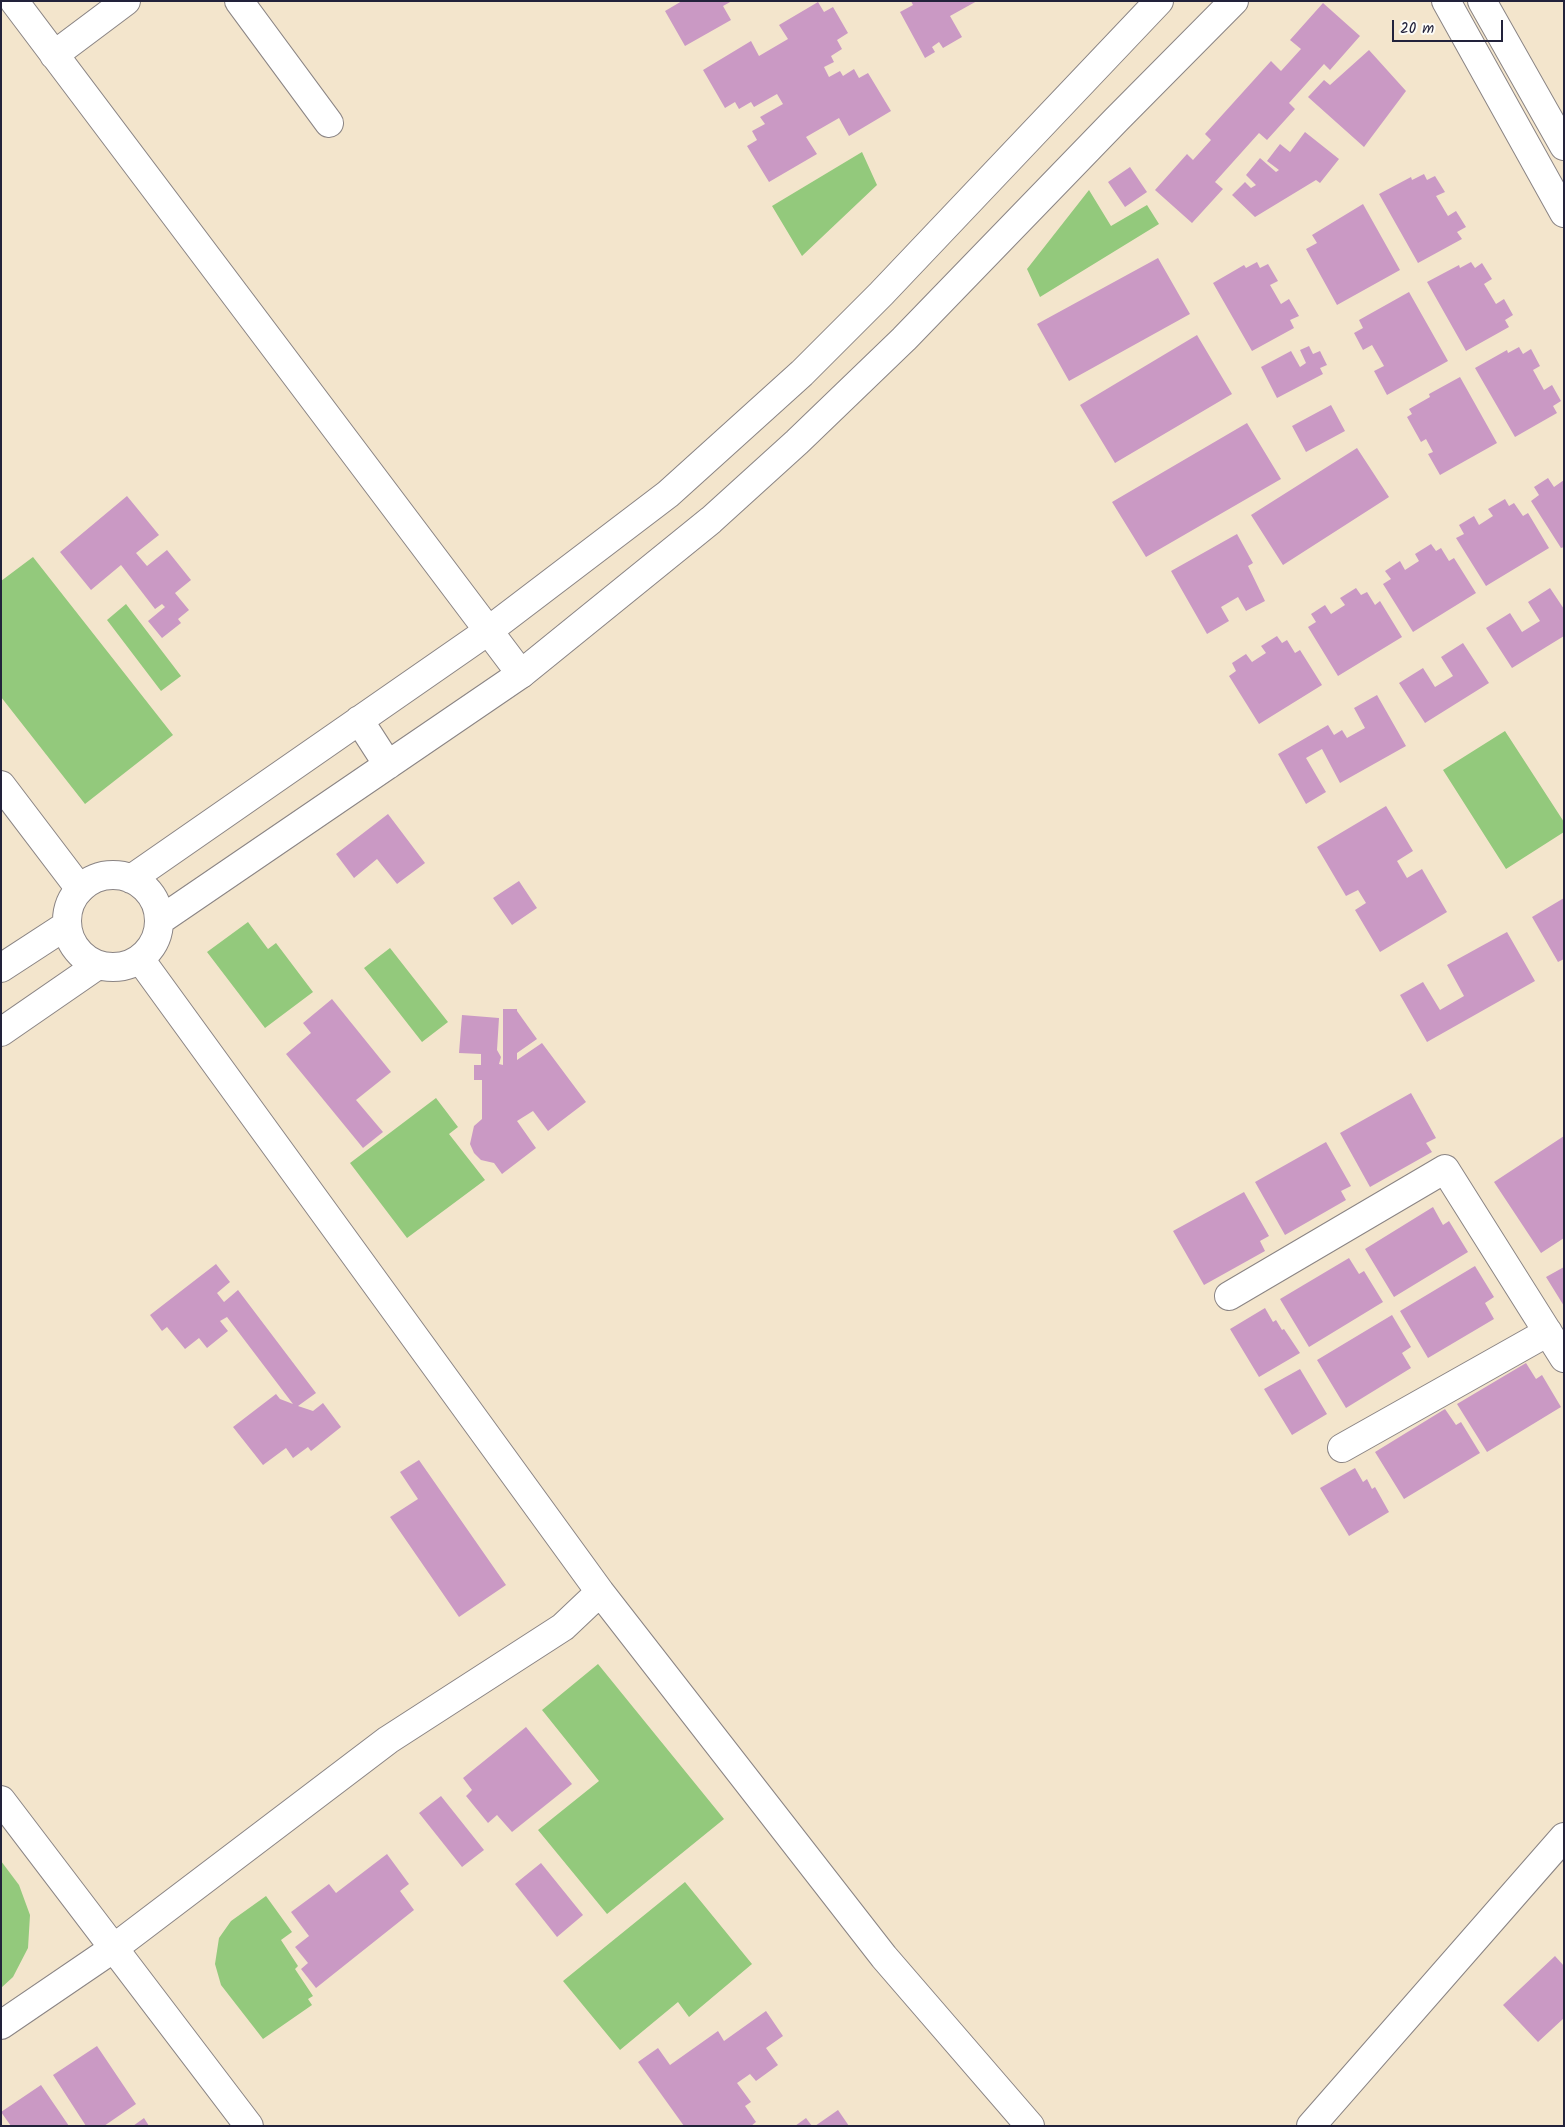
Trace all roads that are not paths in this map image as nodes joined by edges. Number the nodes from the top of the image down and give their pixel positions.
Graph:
1 (14, 1) edge
2 (126, 1) edge
3 (239, 1) edge
4 (1159, 1) edge
5 (1234, 1) edge
6 (1446, 1) edge
7 (1482, 1) edge
8 (54, 55) junction
9 (329, 123) dead end
10 (1564, 146) edge
11 (1564, 213) edge
12 (488, 631) junction
13 (521, 674) junction
14 (360, 720) junction
15 (388, 765) junction
16 (1, 785) edge
17 (131, 879) junction
18 (80, 889) junction
19 (159, 921) junction
20 (67, 925) junction
21 (140, 959) junction
22 (98, 965) junction
23 (1, 968) edge
24 (1, 1032) edge
25 (1229, 1296) dead end
26 (1548, 1332) junction
27 (1564, 1358) edge
28 (1342, 1448) dead end
29 (600, 1592) junction
30 (1, 1800) edge
31 (1564, 1837) edge
32 (114, 1948) junction
33 (1, 2025) edge
34 (249, 2126) edge
35 (1030, 2126) edge
36 (1311, 2126) edge

1 - 8 street
2 - 8 street
3 - 9 street
4 - 12 street
5 - 13 street
6 - 11 street
7 - 10 street
8 - 12 street
12 - 13 street
12 - 14 street
13 - 15 street
14 - 15 street
14 - 17 street
15 - 19 street
16 - 18 street
17 - 18 street
17 - 19 street
18 - 20 street
19 - 21 street
20 - 22 street
20 - 23 street
21 - 22 street
21 - 29 street
22 - 24 street
25 - 26 street
26 - 27 street
26 - 28 street
29 - 32 street
29 - 35 street
30 - 32 street
31 - 36 street
32 - 33 street
32 - 34 street

